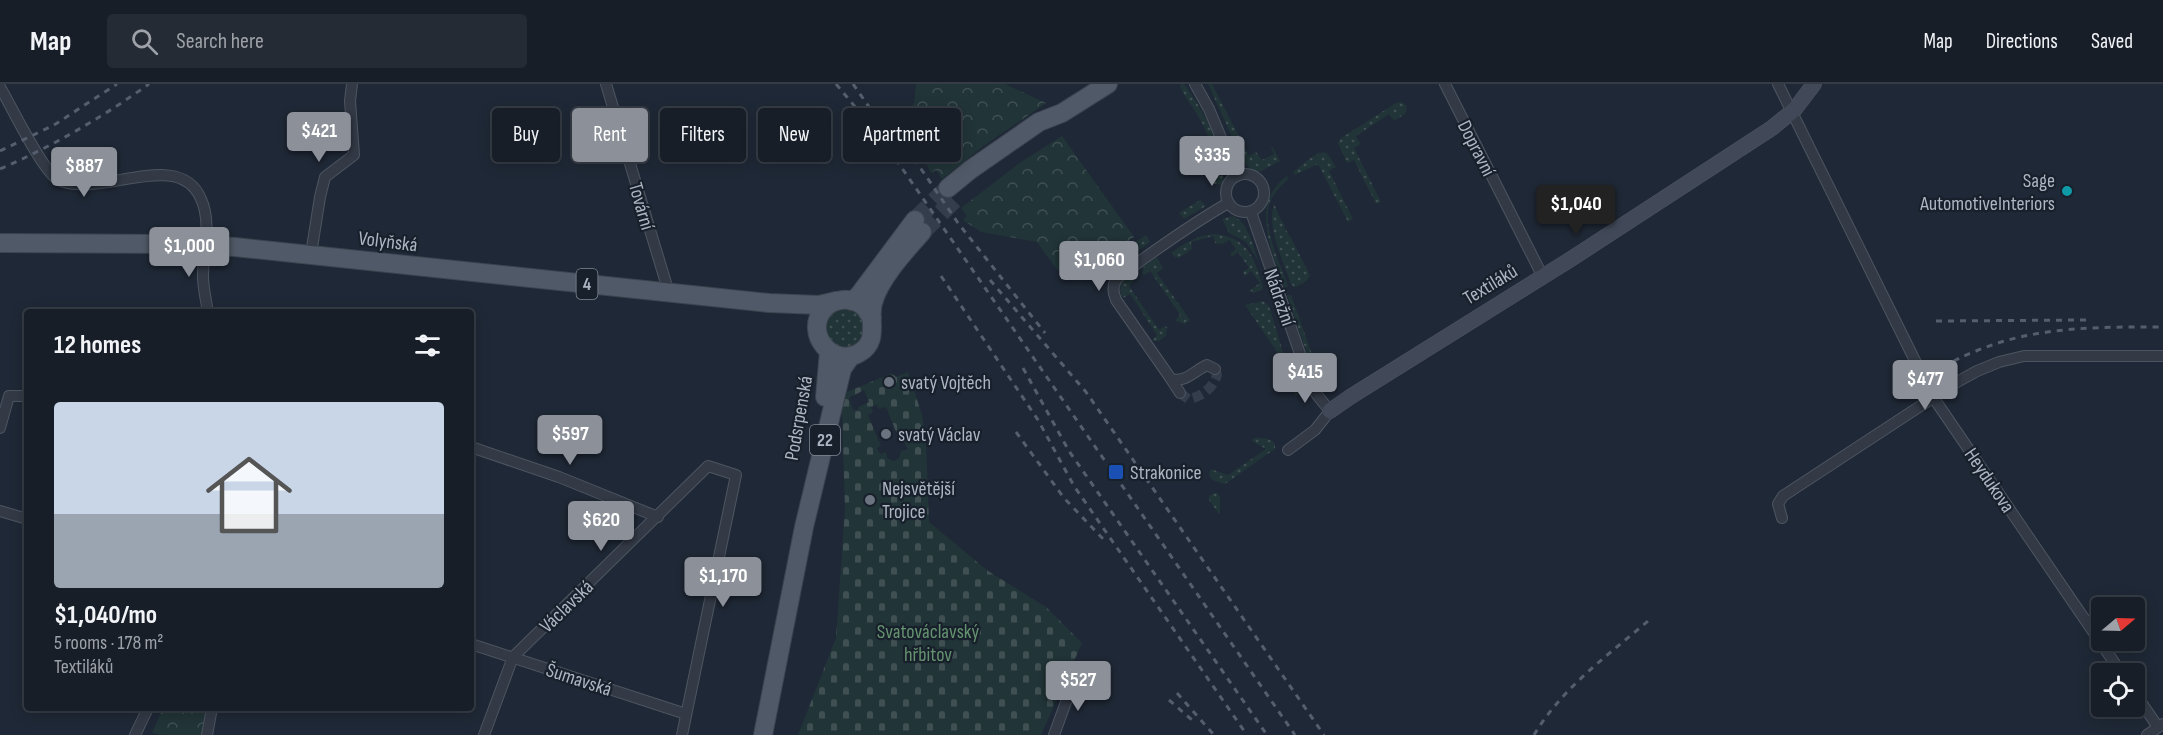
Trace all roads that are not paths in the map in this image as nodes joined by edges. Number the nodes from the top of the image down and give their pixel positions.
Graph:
1 (352, 84) edge
2 (606, 84) edge
3 (1108, 84) edge
4 (1195, 84) edge
5 (1445, 84) edge
6 (1778, 84) edge
7 (1814, 84) edge
8 (0, 87) edge
9 (1791, 112) junction
10 (1237, 176) junction
11 (952, 194) tunnel mouth
12 (1228, 203) junction
13 (1251, 212) junction
14 (0, 243) edge
15 (207, 245) junction
16 (311, 254) junction
17 (1543, 277) junction
18 (669, 293) junction
19 (844, 301) junction
20 (769, 303) junction
21 (208, 309) edge
22 (872, 318) junction
23 (817, 329) junction
24 (829, 351) junction
25 (851, 356) junction
26 (2163, 356) edge
27 (1215, 369) dead end
28 (1171, 379) junction
29 (1180, 393) dead end
30 (24, 396) edge
31 (1933, 397) junction
32 (1330, 411) junction
33 (0, 428) edge
34 (474, 448) edge
35 (1288, 450) dead end
36 (0, 511) edge
37 (658, 516) junction
38 (24, 518) edge
39 (1782, 518) dead end
40 (804, 527) junction
41 (474, 645) edge
42 (513, 657) junction
43 (2114, 663) edge
44 (1079, 680) dead end
45 (2145, 706) edge
46 (147, 711) edge
47 (211, 711) edge
48 (686, 714) junction
49 (2161, 726) edge
50 (135, 735) edge
51 (207, 735) edge
52 (484, 735) edge
53 (682, 735) edge
54 (763, 735) edge
55 (1054, 735) edge
56 (2147, 735) edge

1 - 16 street
2 - 18 street, Tovární
3 - 11 main road
4 - 10 street
5 - 17 street, Dopravní
6 - 9 street, Heydukova
7 - 9 street, Textiláků
8 - 15 street
9 - 17 street, Textiláků
9 - 31 street, Heydukova
10 - 12 street
10 - 13 street
12 - 13 street
12 - 28 street
13 - 32 street, Nádražní
14 - 15 main road, Volyňská / 4
15 - 16 main road, Volyňská / 4
15 - 21 street
16 - 18 main road, Volyňská / 4
17 - 32 street, Textiláků
18 - 20 main road, Volyňská / 4
19 - 20 main road, Volyňská / 4
19 - 22 main road
19 - 22 main road, Podsrpenská
19 - 23 main road, Podsrpenská
20 - 23 main road, Volyňská / 4
22 - 25 main road, Podsrpenská
23 - 24 main road, Podsrpenská / 4
24 - 25 main road, Podsrpenská
24 - 40 main road, Podsrpenská
25 - 40 main road, Podsrpenská / 22
26 - 31 street
27 - 28 street
28 - 29 street
30 - 33 street
31 - 39 street
31 - 43 street, Heydukova
32 - 35 street
34 - 37 street
36 - 38 street
37 - 42 street, Václavská
37 - 48 street, Václavská
40 - 54 main road, Podsrpenská / 22
41 - 42 street, Šumavská
42 - 48 street, Šumavská
42 - 52 street, Václavská
44 - 55 street
45 - 49 street
46 - 50 street
47 - 51 street
48 - 53 street
49 - 56 street

